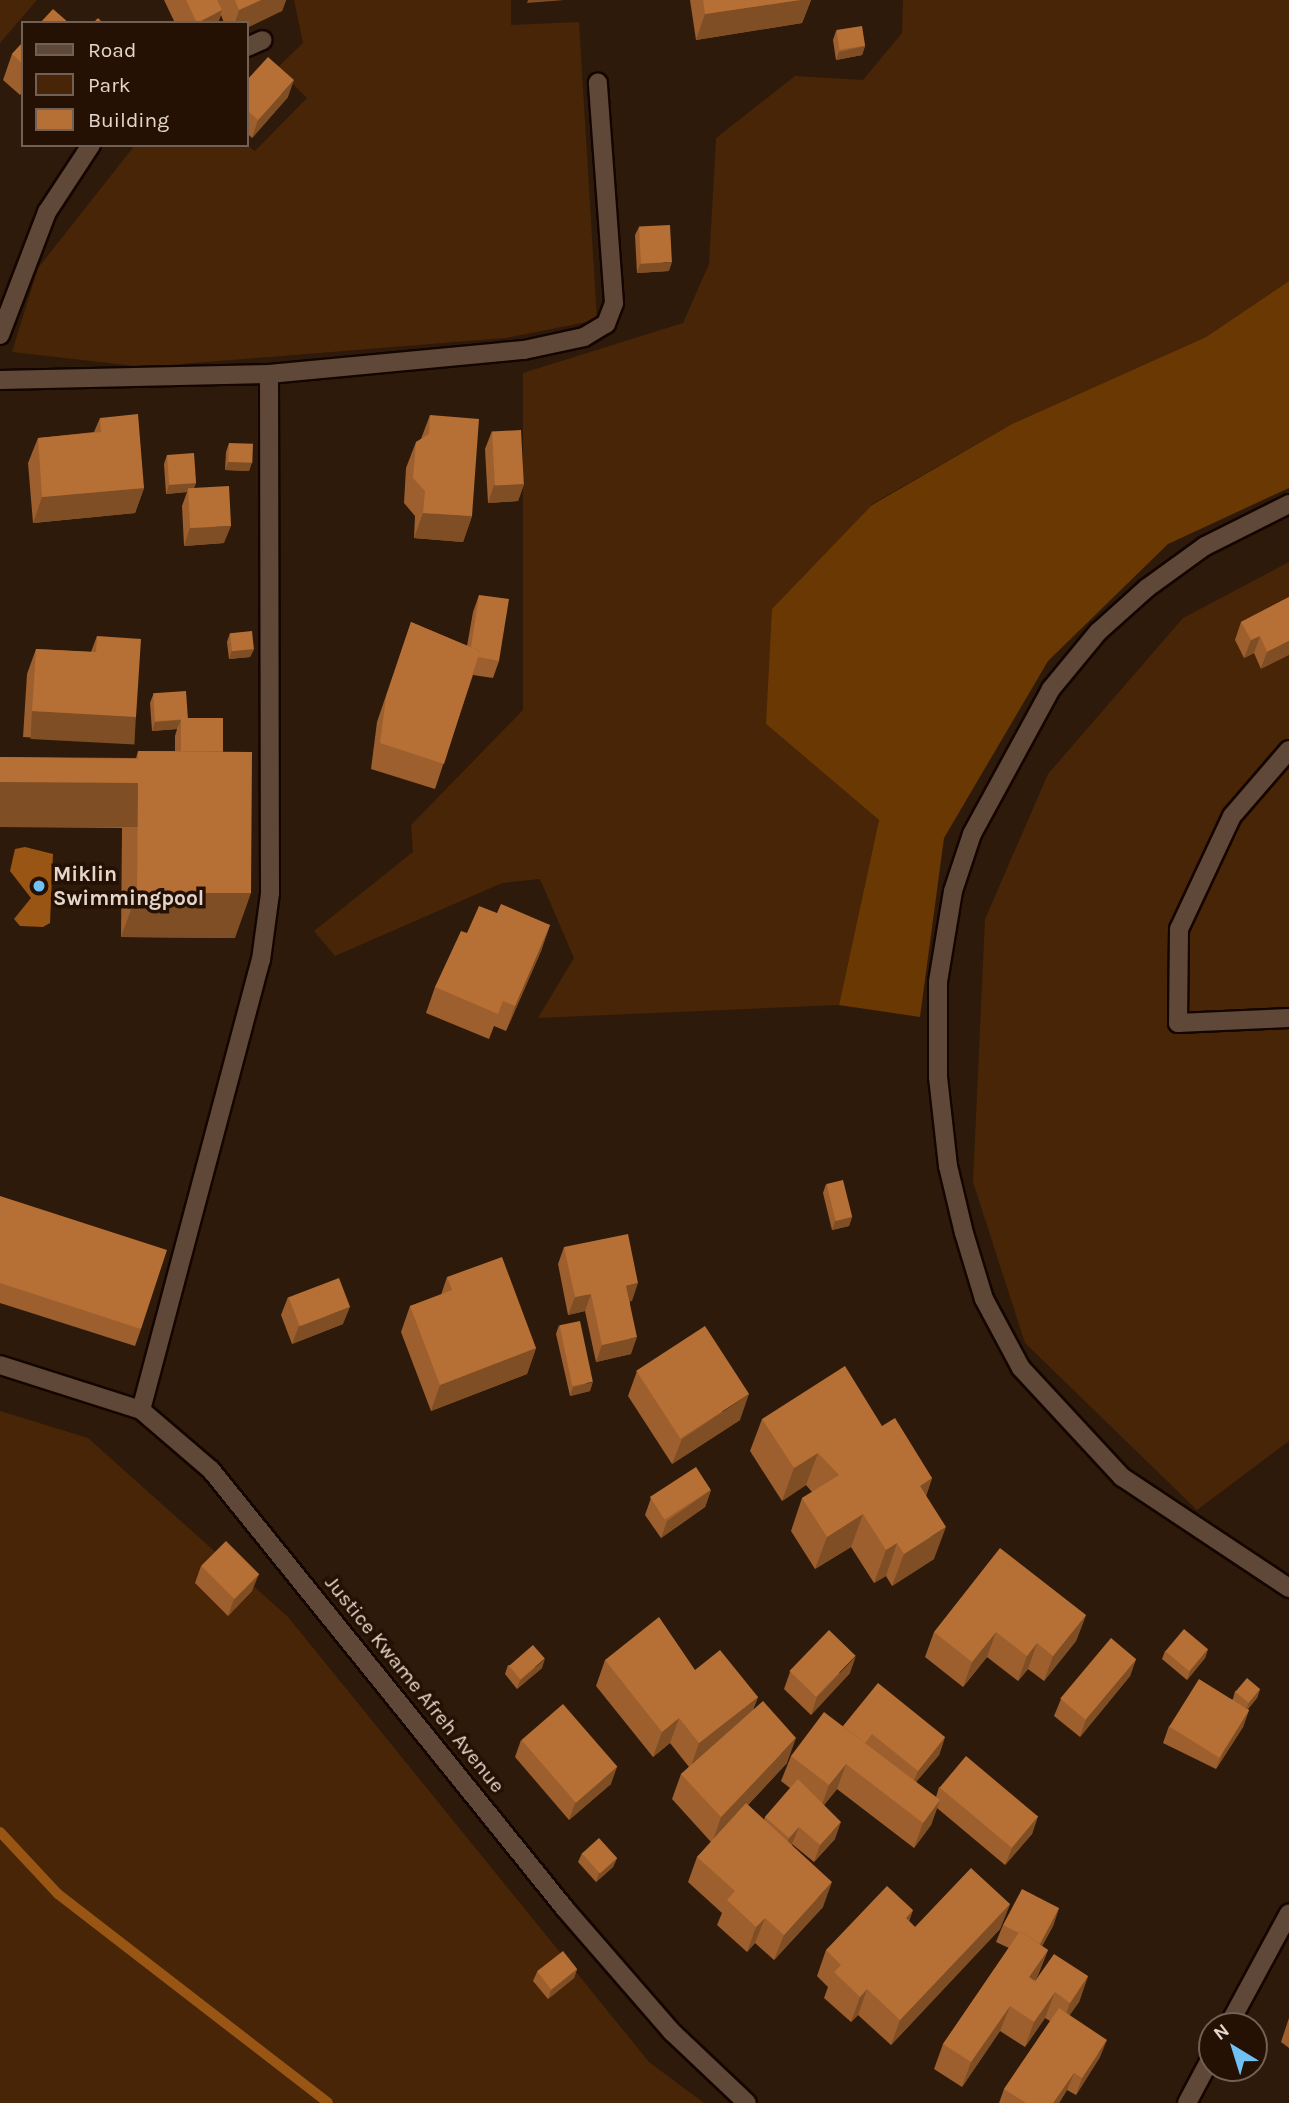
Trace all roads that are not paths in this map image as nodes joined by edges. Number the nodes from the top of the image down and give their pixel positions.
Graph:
1 (598, 83) dead end
2 (90, 147) edge
3 (0, 335) edge
4 (269, 374) junction
5 (0, 380) edge
6 (1289, 504) edge
7 (1289, 750) edge
8 (1289, 1018) edge
9 (0, 1365) edge
10 (141, 1410) junction
11 (1289, 1588) edge
12 (1289, 1913) edge
13 (1236, 2012) edge
14 (1198, 2082) edge
15 (747, 2103) edge
16 (1187, 2103) edge

1 - 4 street
2 - 3 street
4 - 5 street
4 - 10 street
6 - 11 street
7 - 8 street
9 - 10 street, Justice Kwame Afreh Avenue
10 - 15 street, Justice Kwame Afreh Avenue
12 - 13 street
14 - 16 street

